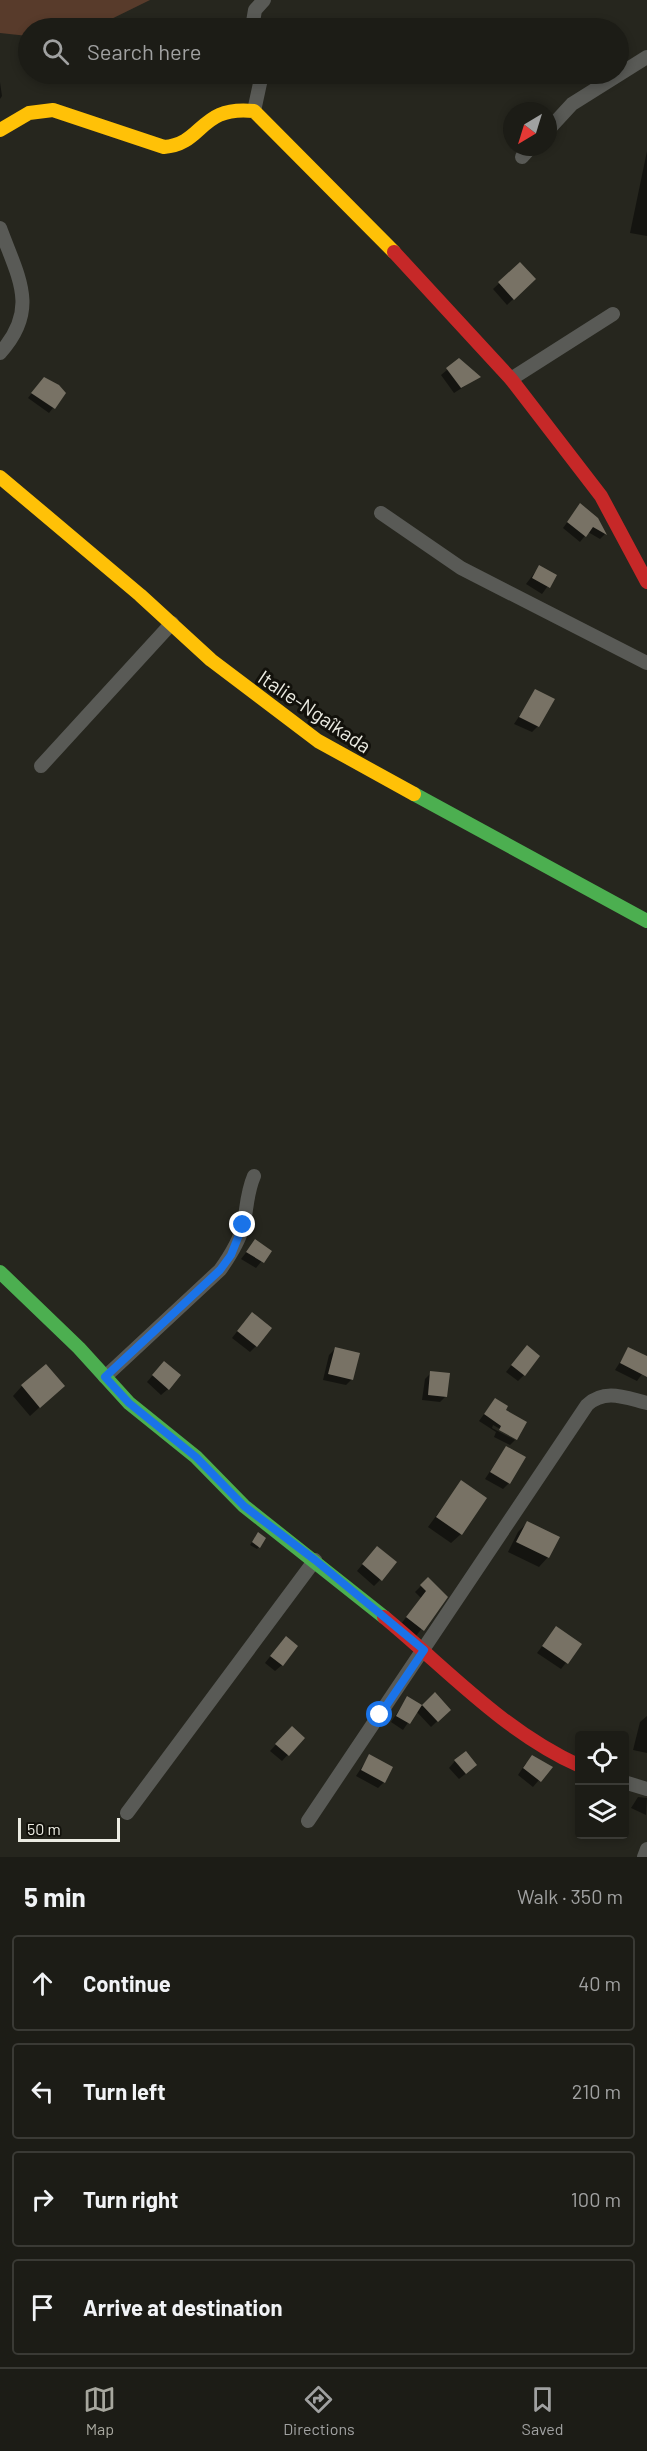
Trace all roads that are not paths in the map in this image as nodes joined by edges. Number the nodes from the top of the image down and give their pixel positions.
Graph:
1 (264, 0) edge
2 (254, 18) edge
3 (647, 57) edge
4 (629, 68) edge
5 (260, 84) edge
6 (604, 84) edge
7 (254, 111) junction
8 (557, 120) edge
9 (0, 130) edge
10 (0, 228) edge
11 (613, 314) dead end
12 (0, 353) edge
13 (511, 379) junction
14 (0, 477) edge
15 (381, 513) dead end
16 (647, 582) edge
17 (172, 623) junction
18 (647, 663) edge
19 (41, 766) dead end
20 (647, 921) edge
21 (254, 1176) dead end
22 (0, 1272) edge
23 (105, 1377) junction
24 (647, 1403) edge
25 (315, 1560) junction
26 (424, 1650) junction
27 (575, 1764) edge
28 (629, 1784) edge
29 (647, 1790) edge
30 (127, 1813) dead end
31 (308, 1821) dead end
32 (647, 1849) edge
33 (644, 1857) edge

1 - 2 street
3 - 4 street
5 - 7 street
6 - 8 street
7 - 9 street
7 - 13 street
10 - 12 street
11 - 13 street
13 - 16 street
14 - 17 street, Italie-Ngaîkada
15 - 18 street
17 - 19 street
17 - 20 street, Italie-Ngaîkada
21 - 23 street
22 - 23 street
23 - 25 street
24 - 26 street
25 - 26 street
25 - 30 street
26 - 27 street
26 - 31 street
28 - 29 street
32 - 33 street

